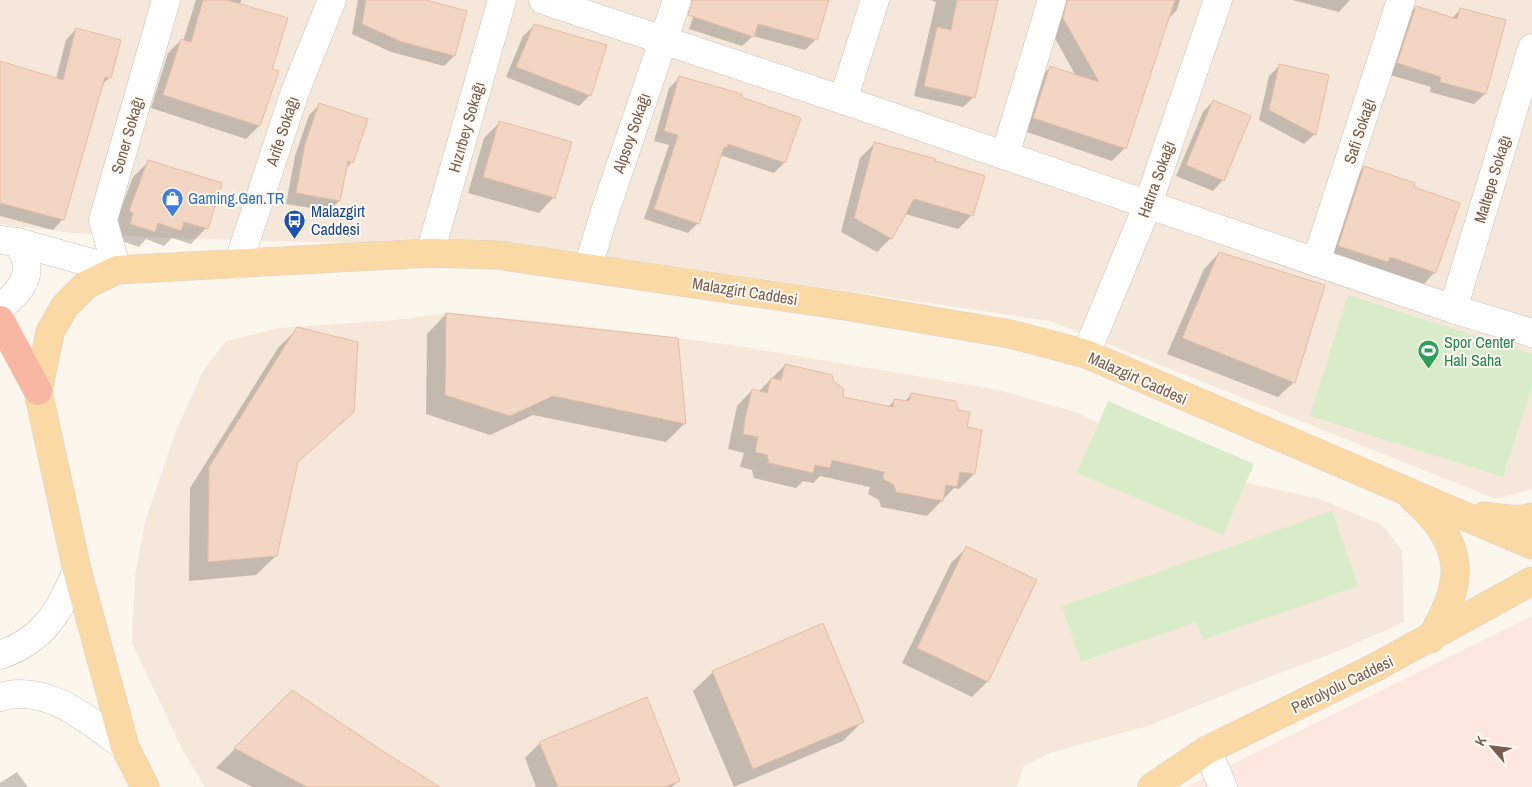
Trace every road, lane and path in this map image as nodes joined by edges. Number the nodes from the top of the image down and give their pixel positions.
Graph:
1 (166, 0) edge
2 (332, 0) edge
3 (502, 0) edge
4 (542, 0) edge
5 (677, 0) edge
6 (875, 0) edge
7 (1052, 0) edge
8 (1218, 0) edge
9 (1401, 0) edge
10 (662, 40) junction
11 (1532, 48) edge
12 (843, 100) junction
13 (1005, 155) junction
14 (1148, 204) junction
15 (9, 241) edge
16 (430, 253) junction
17 (1316, 262) junction
18 (238, 264) junction
19 (588, 267) junction
20 (117, 270) junction
21 (0, 304) edge
22 (1453, 309) junction
23 (0, 320) edge
24 (1532, 333) edge
25 (1086, 354) junction
26 (38, 391) junction
27 (1405, 491) junction
28 (1458, 512) junction
29 (1532, 517) edge
30 (1532, 545) edge
31 (78, 570) junction
32 (1532, 581) edge
33 (1430, 639) junction
34 (0, 655) edge
35 (0, 697) edge
36 (125, 747) junction
37 (1207, 750) junction
38 (145, 787) edge
39 (1152, 787) edge
40 (1223, 787) edge

1 - 20 street, Soner Sokağı
2 - 18 street, Arife Sokağı
3 - 16 street, Hızırbey Sokağı
4 - 10 street
5 - 10 street, Alpsoy Sokağı
6 - 12 street
7 - 13 street
8 - 14 street, Hatıra Sokağı
9 - 17 street, Safi Sokağı
10 - 12 street
10 - 19 street, Alpsoy Sokağı
11 - 22 street, Maltepe Sokağı
12 - 13 street
13 - 14 street
14 - 17 street
14 - 25 street, Hatıra Sokağı
15 - 20 street, Malazgirt Caddesi
15 - 21 street
16 - 18 main road, Malazgirt Caddesi
16 - 19 main road, Malazgirt Caddesi
17 - 22 street
18 - 20 main road, Malazgirt Caddesi
19 - 25 main road, Malazgirt Caddesi
20 - 26 main road
22 - 24 street
23 - 26 highway
25 - 27 main road, Malazgirt Caddesi
26 - 31 main road
27 - 28 main road, Malazgirt Caddesi
27 - 33 main road
28 - 29 main road, Malazgirt Caddesi
28 - 30 main road, Malazgirt Caddesi
31 - 34 street
31 - 36 main road
32 - 33 main road, Petrolyolu Caddesi
33 - 37 main road, Petrolyolu Caddesi
35 - 36 street
36 - 38 main road
37 - 39 main road, Petrolyolu Caddesi
37 - 40 street

